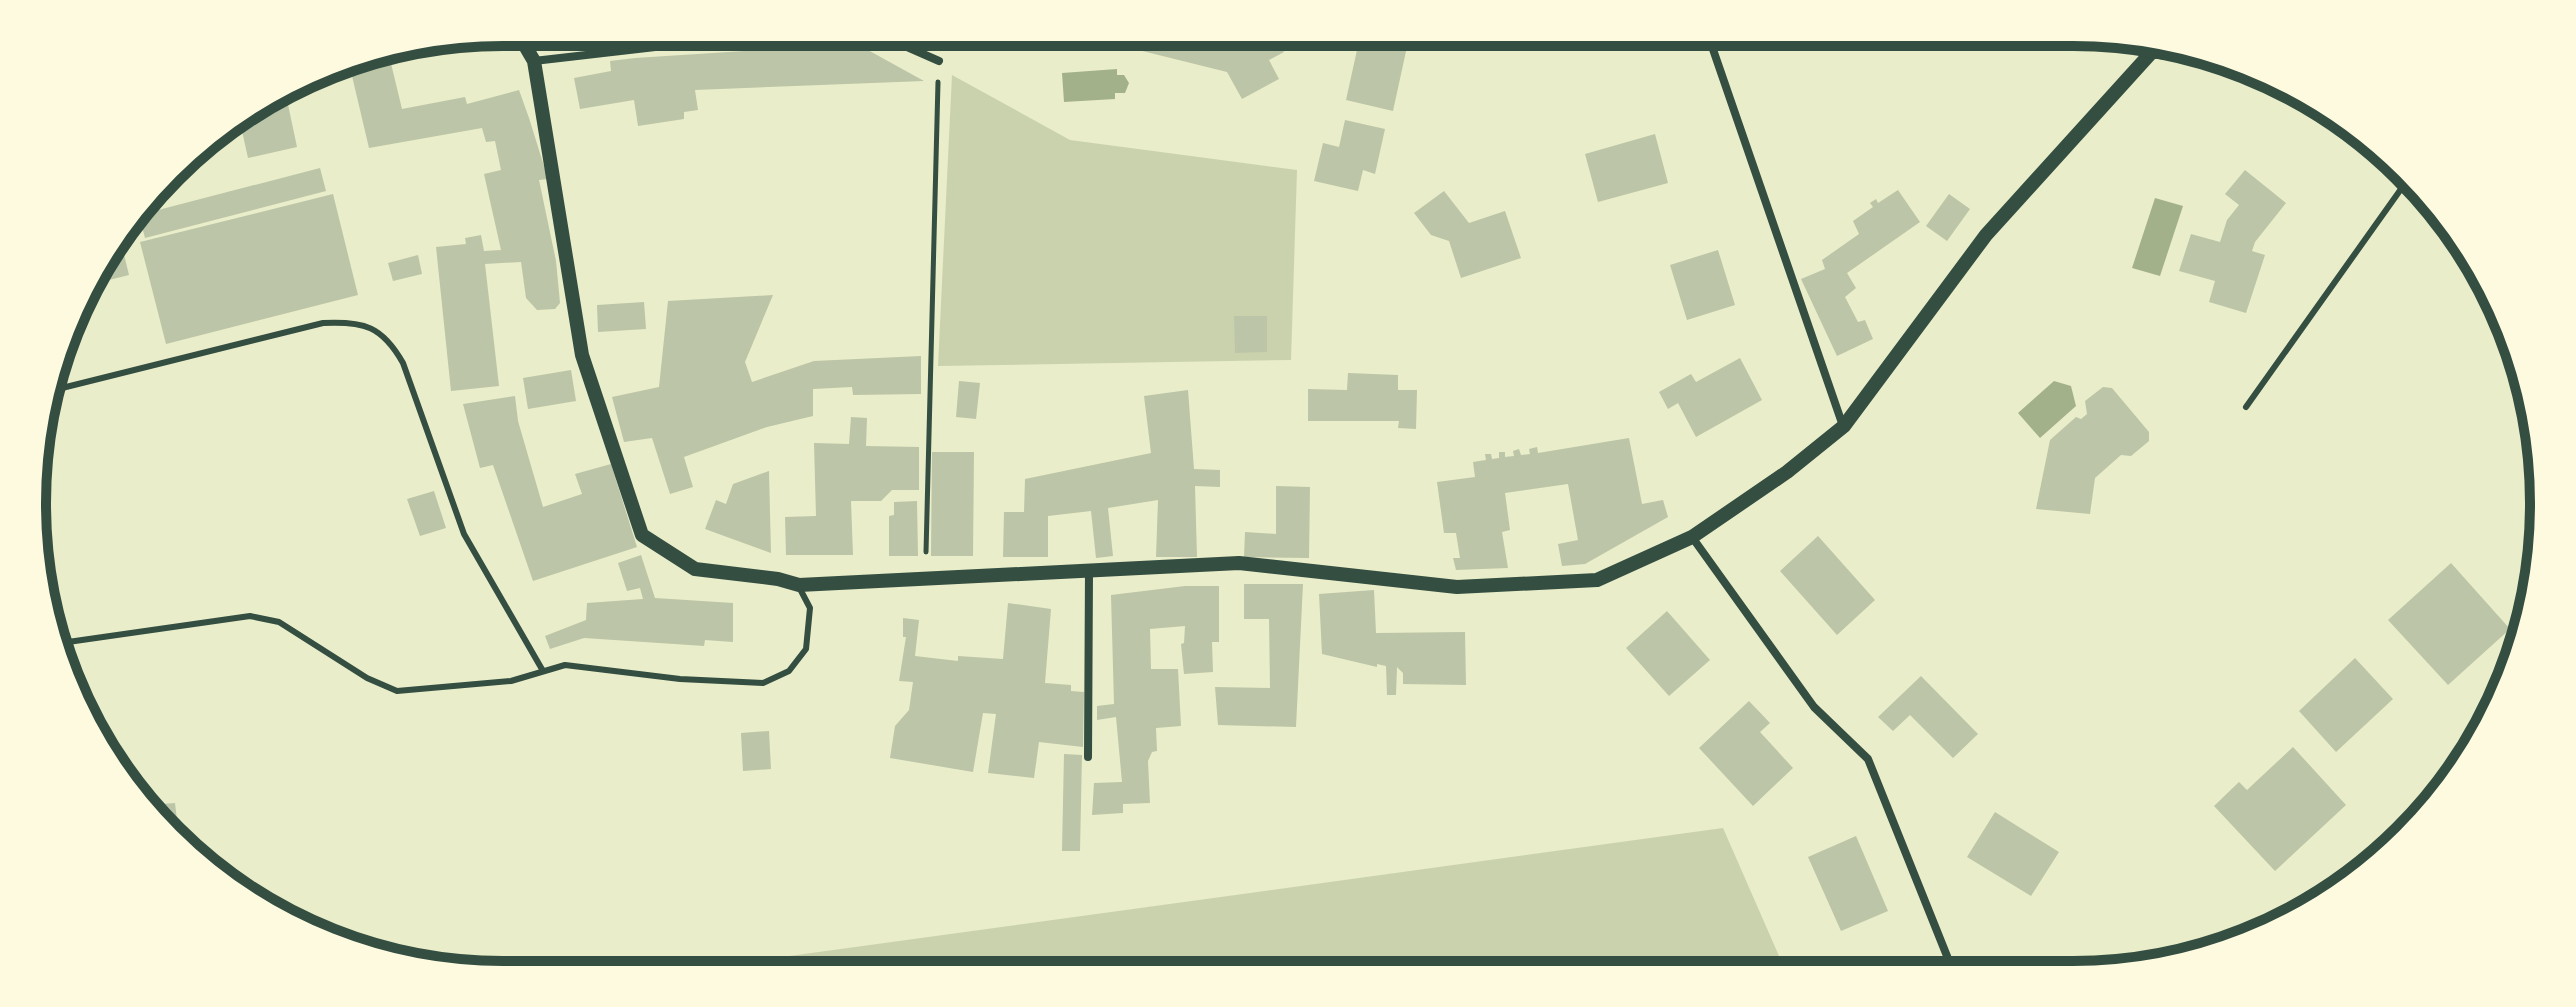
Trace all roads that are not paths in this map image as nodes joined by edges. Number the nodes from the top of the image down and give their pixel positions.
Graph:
1 (525, 46) edge
2 (664, 46) edge
3 (905, 46) edge
4 (1712, 46) edge
5 (2150, 54) joint
6 (2166, 56) edge
7 (534, 61) junction
8 (939, 61) road end
9 (2402, 187) edge
10 (61, 388) edge
11 (2246, 407) dead end
12 (1844, 426) junction
13 (1692, 537) junction
14 (1089, 571) junction
15 (799, 585) junction
16 (68, 642) edge
17 (543, 671) junction
18 (1088, 757) dead end
19 (1949, 961) edge

1 - 7 street
2 - 7 street
3 - 8 street
4 - 12 street
5 - 6 street
5 - 12 street
7 - 15 street
9 - 11 lane
10 - 17 lane
12 - 13 street
13 - 14 street
13 - 19 street
14 - 15 street
14 - 18 street
15 - 17 lane
16 - 17 lane

